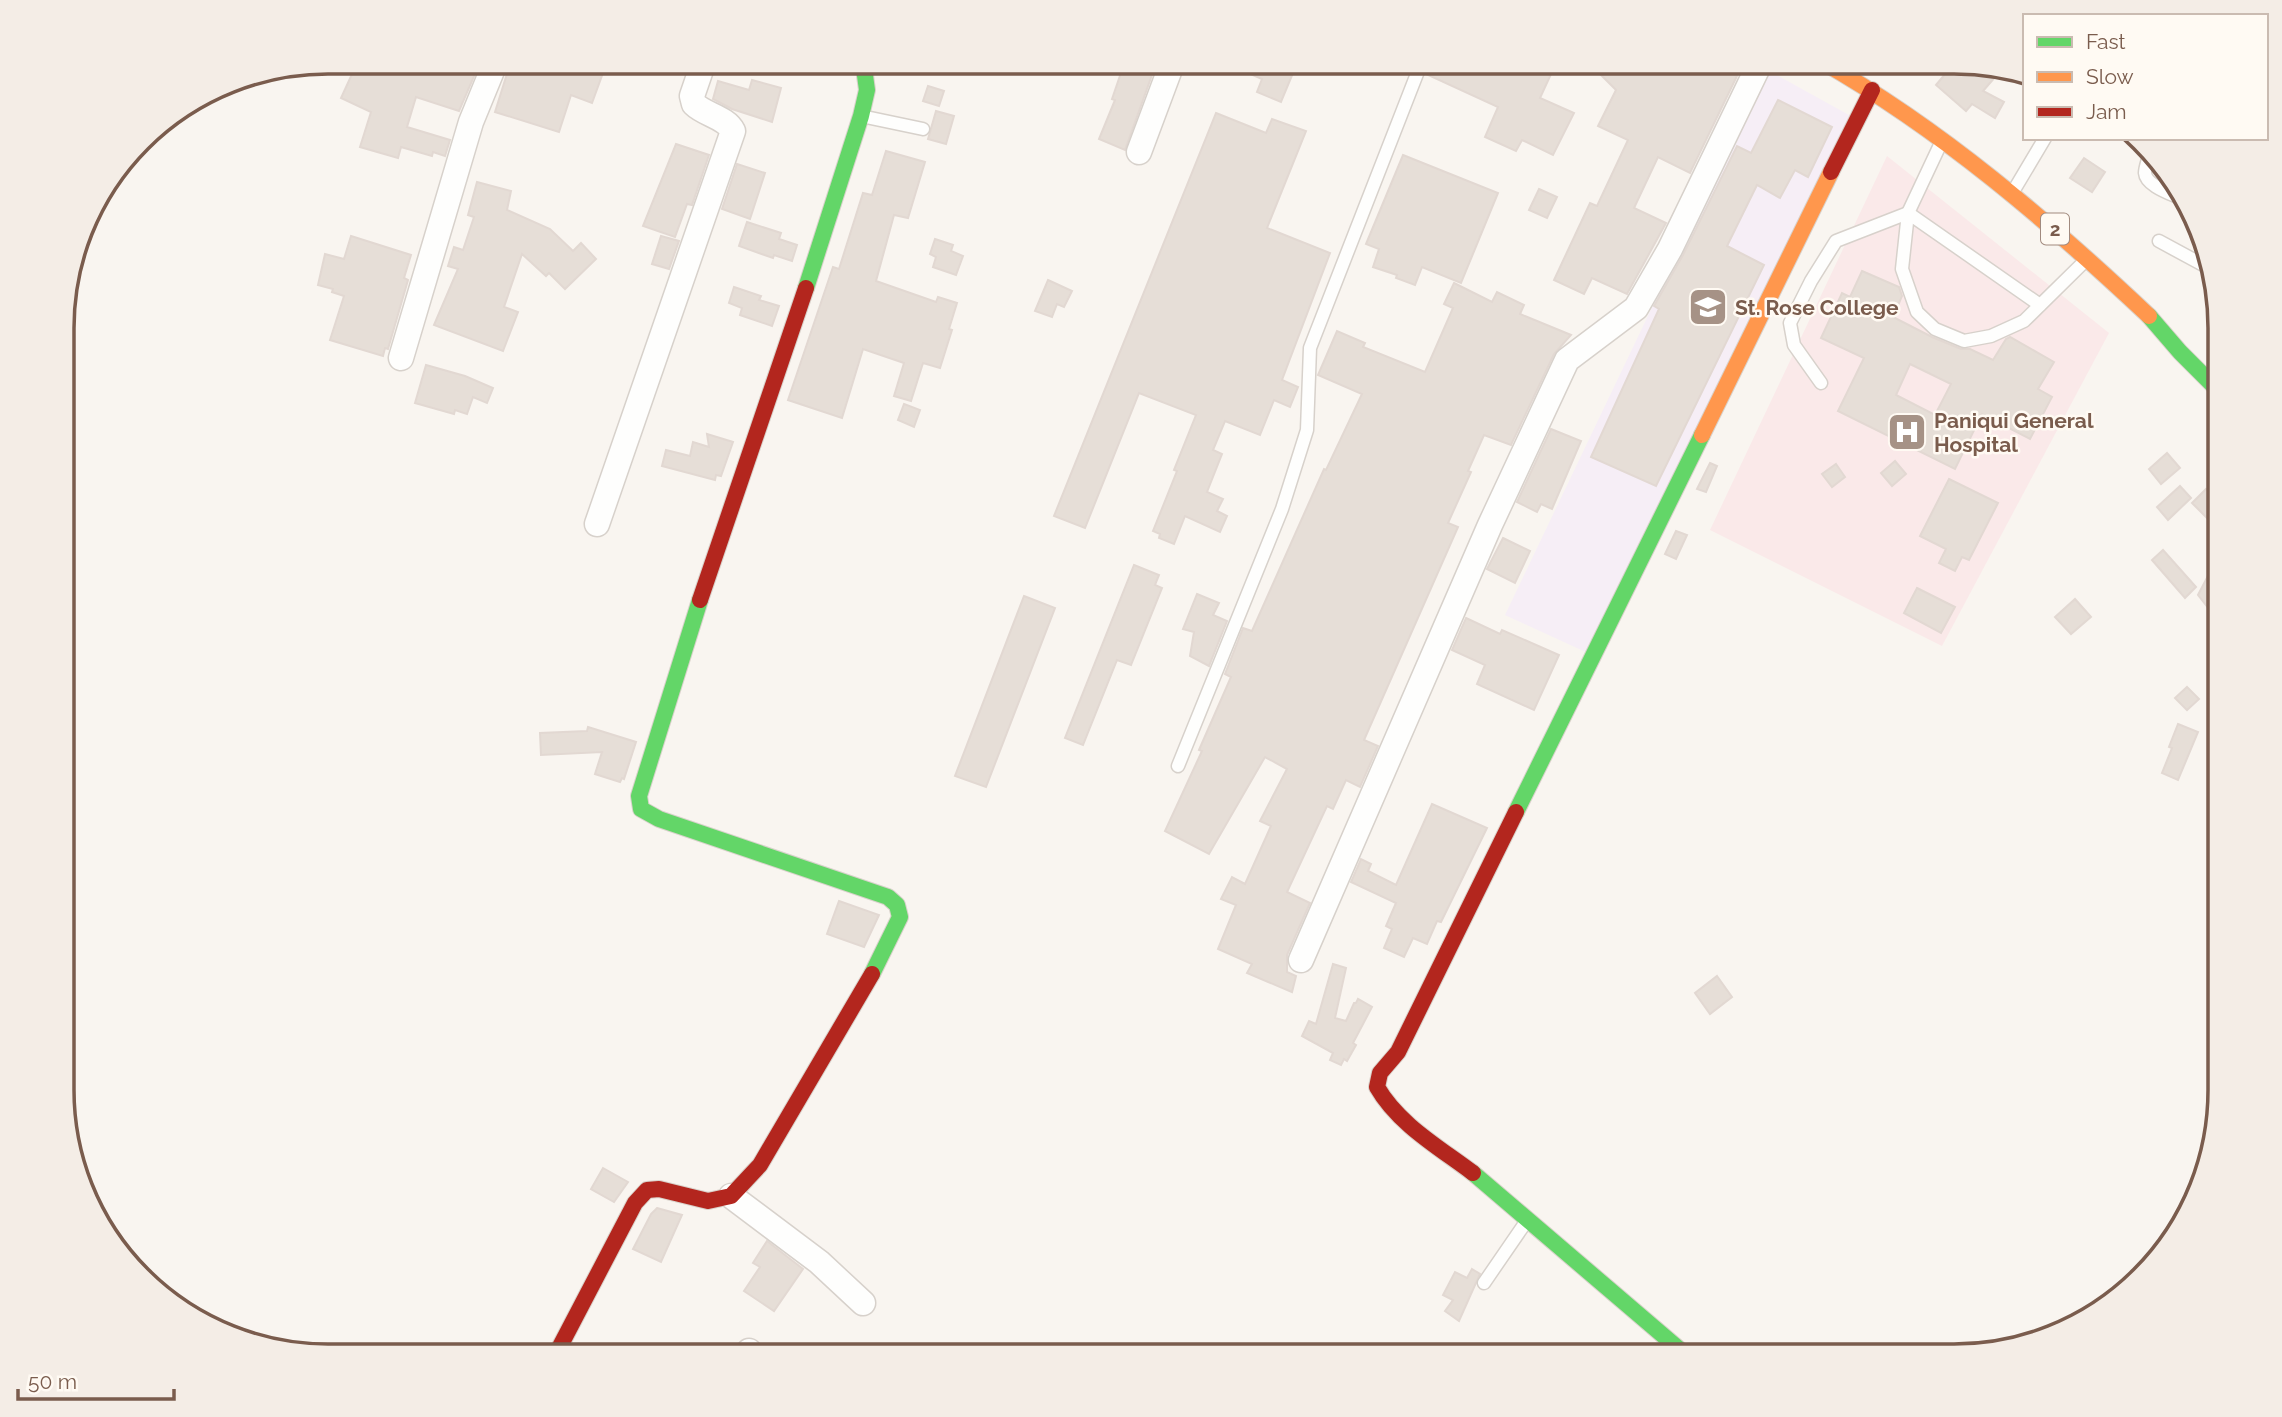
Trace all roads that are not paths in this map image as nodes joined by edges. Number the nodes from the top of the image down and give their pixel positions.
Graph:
1 (491, 74) edge
2 (700, 74) edge
3 (865, 74) edge
4 (1168, 74) edge
5 (1417, 74) edge
6 (1755, 74) edge
7 (1844, 74) edge
8 (1872, 90) junction
9 (861, 116) junction
10 (923, 129) dead end
11 (2044, 140) edge
12 (1942, 141) junction
13 (1139, 152) dead end
14 (2147, 162) edge
15 (2169, 191) edge
16 (2012, 193) junction
17 (1908, 214) junction
18 (2159, 241) dead end
19 (2088, 258) junction
20 (2200, 263) edge
21 (2040, 305) junction
22 (401, 358) dead end
23 (2208, 380) edge
24 (1821, 383) dead end
25 (597, 524) dead end
26 (1178, 766) dead end
27 (1301, 960) dead end
28 (731, 1196) junction
29 (1528, 1219) junction
30 (1484, 1283) dead end
31 (863, 1303) dead end
32 (561, 1344) edge
33 (1673, 1344) edge

1 - 22 street
2 - 25 street
3 - 9 main road
4 - 13 street
5 - 26 lane
6 - 27 street
7 - 8 main road, 2
8 - 12 main road, 2
8 - 29 main road
9 - 10 lane
9 - 28 main road
11 - 16 lane
12 - 16 main road, 2
12 - 17 lane
14 - 15 lane
16 - 19 main road, 2
17 - 21 lane
17 - 21 lane
17 - 24 lane
18 - 20 lane
19 - 21 lane
19 - 23 main road, 2
28 - 31 street
28 - 32 main road
29 - 30 lane
29 - 33 main road

